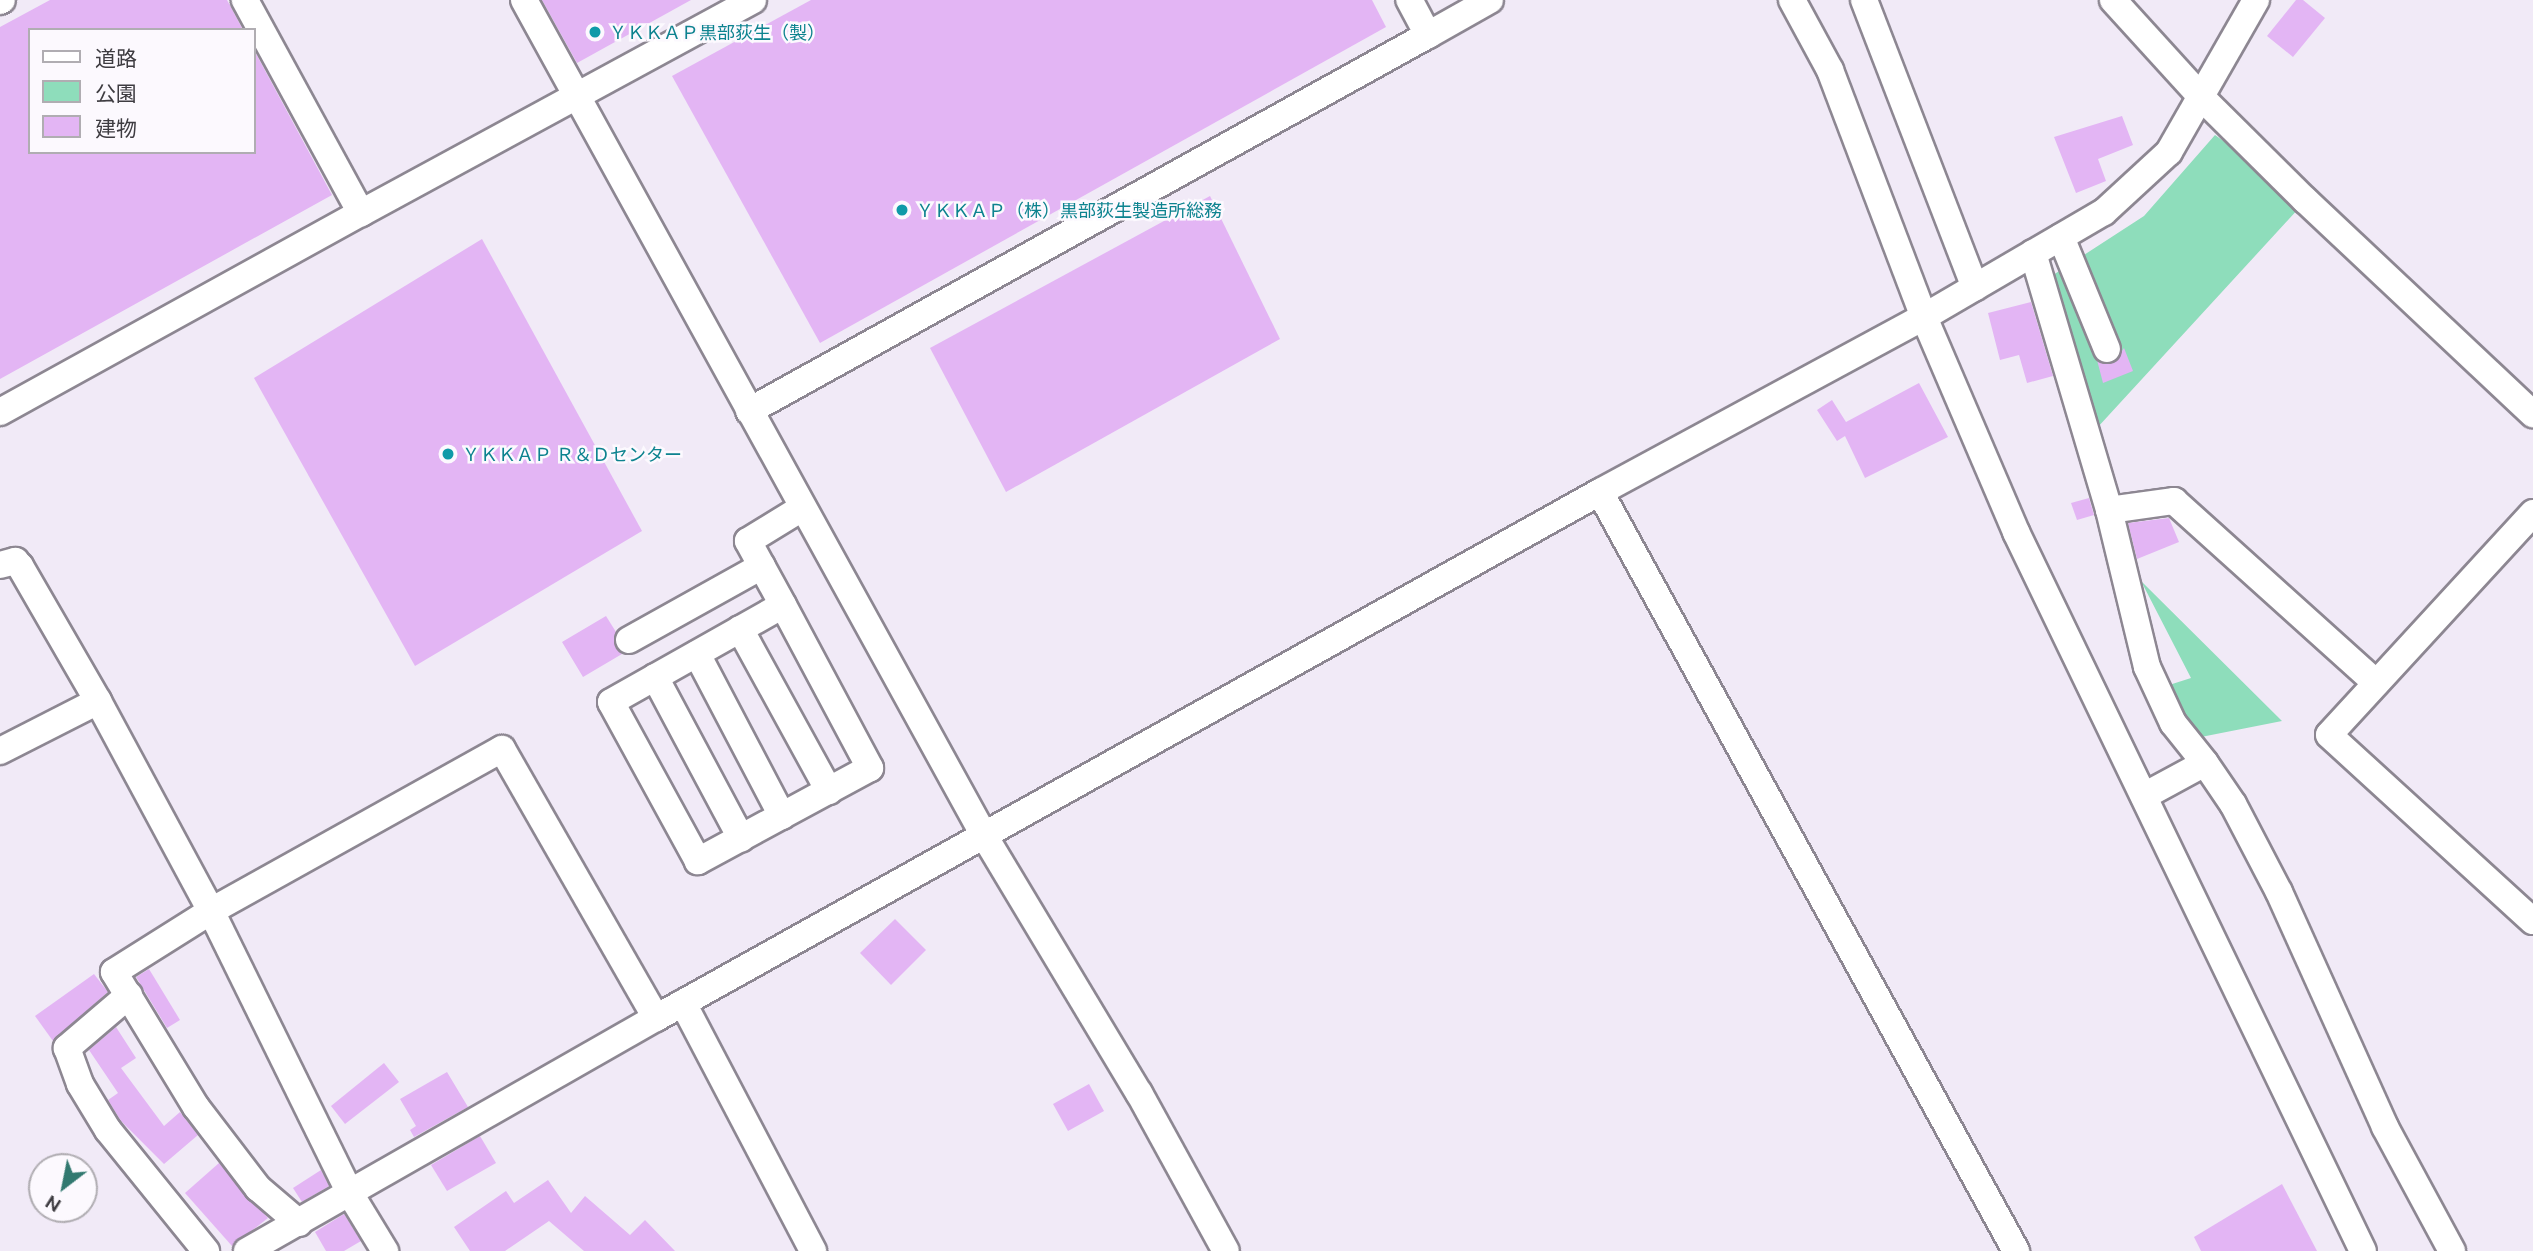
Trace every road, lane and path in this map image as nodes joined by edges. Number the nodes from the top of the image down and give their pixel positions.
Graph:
1 (245, 0) edge
2 (524, 0) edge
3 (753, 0) edge
4 (1409, 0) edge
5 (1490, 0) edge
6 (1792, 0) edge
7 (1864, 0) edge
8 (2113, 0) edge
9 (2256, 0) edge
10 (1428, 35) junction
11 (577, 97) junction
12 (2203, 99) junction
13 (361, 213) junction
14 (2061, 237) junction
15 (2033, 253) junction
16 (1975, 287) junction
17 (1924, 317) junction
18 (2107, 349) dead end
19 (749, 411) junction
20 (0, 412) edge
21 (2533, 414) edge
22 (1600, 492) junction
23 (803, 508) junction
24 (2109, 510) junction
25 (2533, 513) edge
26 (0, 565) edge
27 (762, 566) junction
28 (783, 605) junction
29 (740, 629) junction
30 (629, 640) dead end
31 (697, 654) junction
32 (655, 677) junction
33 (2376, 684) junction
34 (98, 701) junction
35 (0, 751) edge
36 (2205, 763) junction
37 (829, 791) junction
38 (2144, 796) junction
39 (782, 816) junction
40 (985, 837) junction
41 (741, 838) junction
42 (211, 911) junction
43 (2533, 921) edge
44 (129, 995) junction
45 (683, 1003) junction
46 (656, 1018) junction
47 (351, 1195) junction
48 (299, 1223) junction
49 (206, 1251) edge
50 (247, 1251) edge
51 (385, 1251) edge
52 (813, 1251) edge
53 (1226, 1251) edge
54 (2016, 1251) edge
55 (2363, 1251) edge
56 (2452, 1251) edge

1 - 13 street
2 - 11 street
3 - 11 street
4 - 10 street
5 - 10 street
6 - 17 street
7 - 16 street
8 - 12 street
9 - 12 street
10 - 19 street
11 - 13 street
11 - 19 street
12 - 14 street
12 - 21 street
13 - 20 street
14 - 15 street
14 - 18 street
15 - 16 street
15 - 24 street
16 - 17 street
17 - 22 street
17 - 38 street
19 - 23 street
22 - 40 street
22 - 54 street
23 - 27 street
23 - 40 street
24 - 33 street
24 - 36 street
25 - 33 street
26 - 34 street
27 - 28 street
27 - 30 street
28 - 29 street
28 - 37 street
29 - 31 street
29 - 37 street
31 - 32 street
31 - 39 street
32 - 41 street
32 - 41 street
33 - 43 street
34 - 35 street
34 - 42 street
36 - 38 street
36 - 56 street
37 - 39 street
38 - 55 street
39 - 41 street
40 - 45 street
40 - 53 street
42 - 44 street
42 - 46 street
42 - 47 street
44 - 48 street
44 - 49 street
45 - 46 street
45 - 52 street
46 - 47 street
47 - 48 street
47 - 51 street
48 - 50 street

